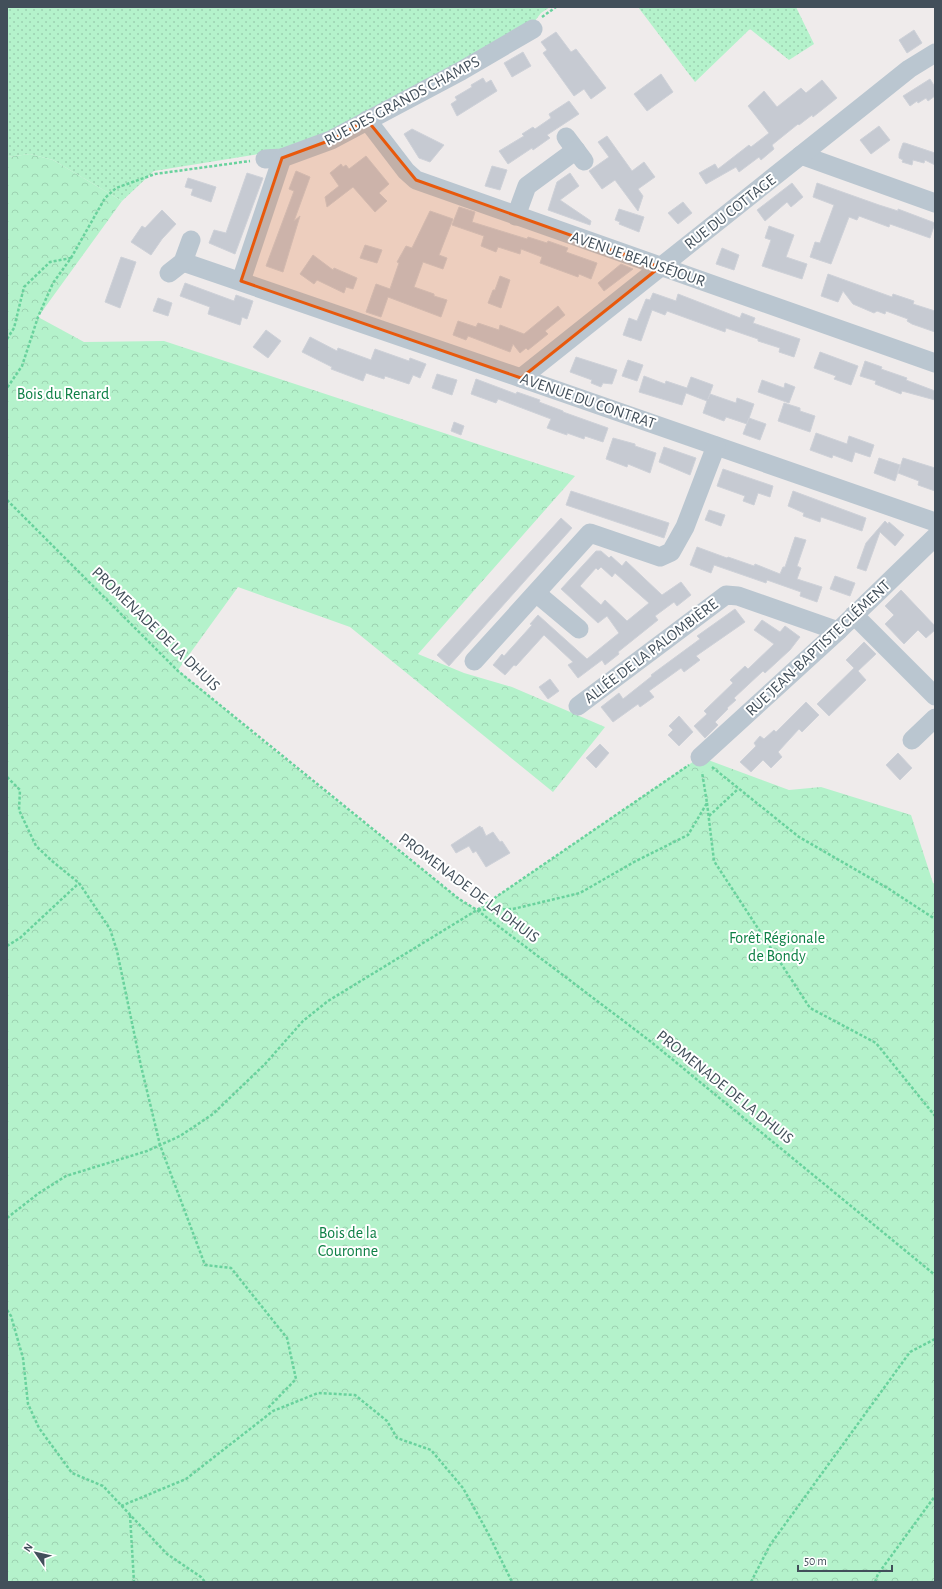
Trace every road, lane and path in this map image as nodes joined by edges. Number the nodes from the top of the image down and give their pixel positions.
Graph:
1 (533, 29) dead end
2 (935, 53) edge
3 (367, 120) junction
4 (575, 149) dead end
5 (802, 155) junction
6 (274, 158) junction
7 (935, 203) edge
8 (516, 216) junction
9 (191, 240) dead end
10 (71, 258) junction
11 (660, 267) junction
12 (241, 282) junction
13 (7, 339) edge
14 (935, 363) edge
15 (521, 378) junction
16 (7, 388) edge
17 (716, 446) junction
18 (7, 500) edge
19 (935, 522) edge
20 (935, 537) edge
21 (536, 593) junction
22 (854, 614) junction
23 (579, 629) dead end
24 (838, 631) junction
25 (474, 661) dead end
26 (935, 696) edge
27 (578, 706) dead end
28 (935, 718) edge
29 (912, 740) dead end
30 (700, 757) junction
31 (7, 777) edge
32 (738, 789) junction
33 (707, 803) junction
34 (708, 817) junction
35 (79, 883) junction
36 (477, 910) junction
37 (935, 919) edge
38 (7, 946) edge
39 (935, 1116) edge
40 (160, 1145) junction
41 (7, 1218) edge
42 (935, 1275) edge
43 (7, 1310) edge
44 (935, 1339) edge
45 (267, 1409) dead end
46 (935, 1496) edge
47 (121, 1506) junction
48 (130, 1515) junction
49 (134, 1582) edge
50 (205, 1582) edge
51 (512, 1582) edge
52 (751, 1582) edge
53 (875, 1582) edge

1 - 3 street, RUE DES GRANDS CHAMPS
2 - 5 street, RUE DU COTTAGE
3 - 6 street, RUE DES GRANDS CHAMPS
3 - 8 street, AVENUE BEAUSÉJOUR
4 - 8 street
5 - 7 street
5 - 11 street, RUE DU COTTAGE
6 - 10 path
6 - 12 street
8 - 11 street, AVENUE BEAUSÉJOUR
9 - 12 street, AVENUE DU CONTRAT
10 - 13 path
10 - 16 path
11 - 14 street, AVENUE BEAUSÉJOUR
11 - 15 street, RUE DU COTTAGE
12 - 15 street, AVENUE DU CONTRAT
15 - 17 street, AVENUE DU CONTRAT
17 - 19 street, AVENUE DU CONTRAT
17 - 21 street
18 - 36 path, PROMENADE DE LA DHUIS
20 - 22 street, RUE JEAN-BAPTISTE CLÉMENT
21 - 23 street
21 - 25 street
22 - 24 street, RUE JEAN-BAPTISTE CLÉMENT
22 - 26 street
24 - 27 street, ALLÉE DE LA PALOMBIÈRE
24 - 30 street, RUE JEAN-BAPTISTE CLÉMENT
28 - 29 street
30 - 32 path
30 - 33 path
30 - 36 path
31 - 35 path
32 - 34 path
32 - 37 path
33 - 34 path
33 - 36 path
34 - 39 path
35 - 38 path
35 - 40 path
36 - 40 path
36 - 42 path, PROMENADE DE LA DHUIS
40 - 41 path
40 - 45 path
43 - 47 path
44 - 52 path
46 - 53 path
47 - 48 path
47 - 51 path
48 - 49 path
48 - 50 path

